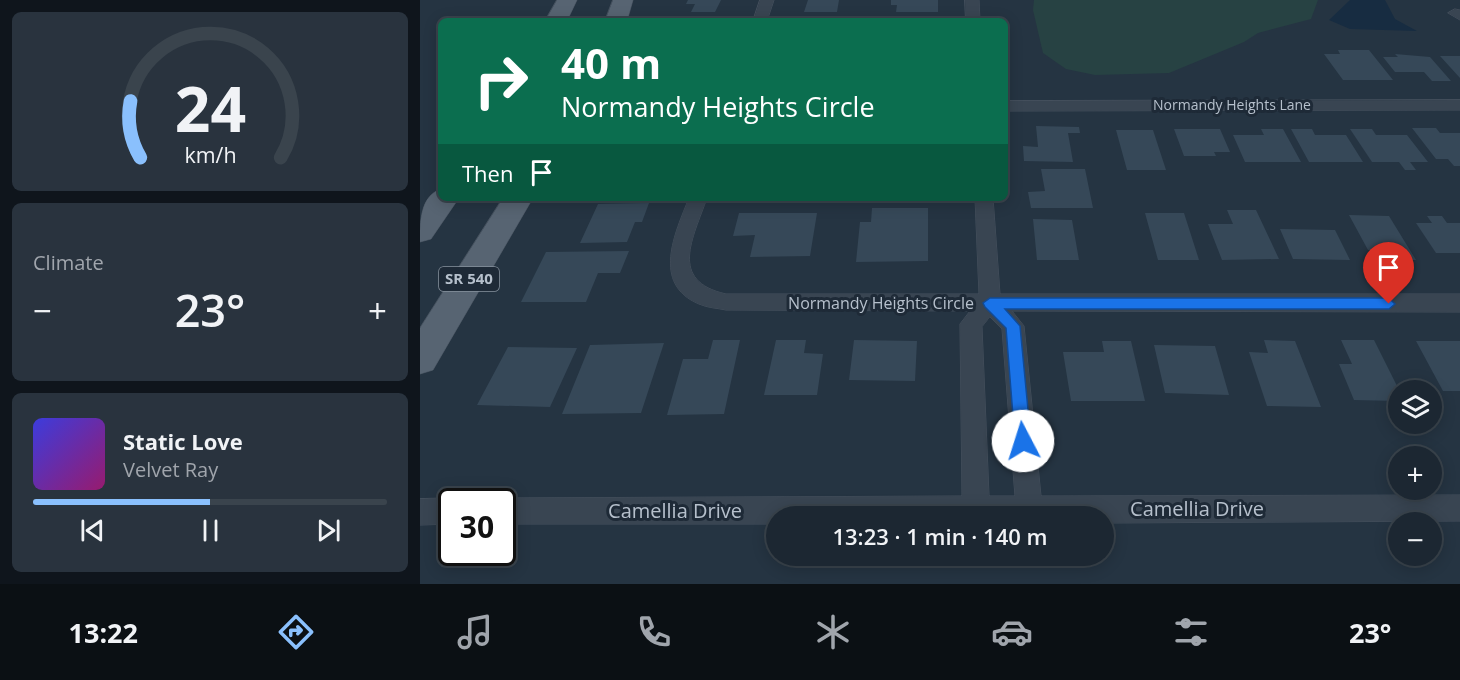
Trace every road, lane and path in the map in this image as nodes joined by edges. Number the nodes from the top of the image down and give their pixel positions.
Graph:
1 (567, 0) edge
2 (622, 0) edge
3 (767, 0) edge
4 (972, 0) edge
5 (558, 18) edge
6 (617, 18) edge
7 (761, 18) edge
8 (973, 18) edge
9 (1460, 105) edge
10 (1008, 106) edge
11 (442, 201) edge
12 (516, 201) edge
13 (697, 201) edge
14 (984, 201) edge
15 (420, 231) edge
16 (990, 303) junction
17 (1460, 303) edge
18 (420, 359) edge
19 (976, 506) edge
20 (1029, 506) edge
21 (1460, 508) edge
22 (766, 510) edge
23 (1114, 510) edge
24 (516, 511) edge
25 (420, 512) edge
26 (438, 512) edge

1 - 5 main road
2 - 6 main road
3 - 7 street
4 - 8 street
9 - 10 street, Normandy Heights Lane
11 - 15 main road
12 - 18 main road, SR 540
13 - 16 street, Normandy Heights Circle
14 - 16 street
16 - 17 street, Normandy Heights Circle
16 - 19 street
16 - 20 street
21 - 23 street, Camellia Drive
22 - 24 street, Camellia Drive
25 - 26 street

